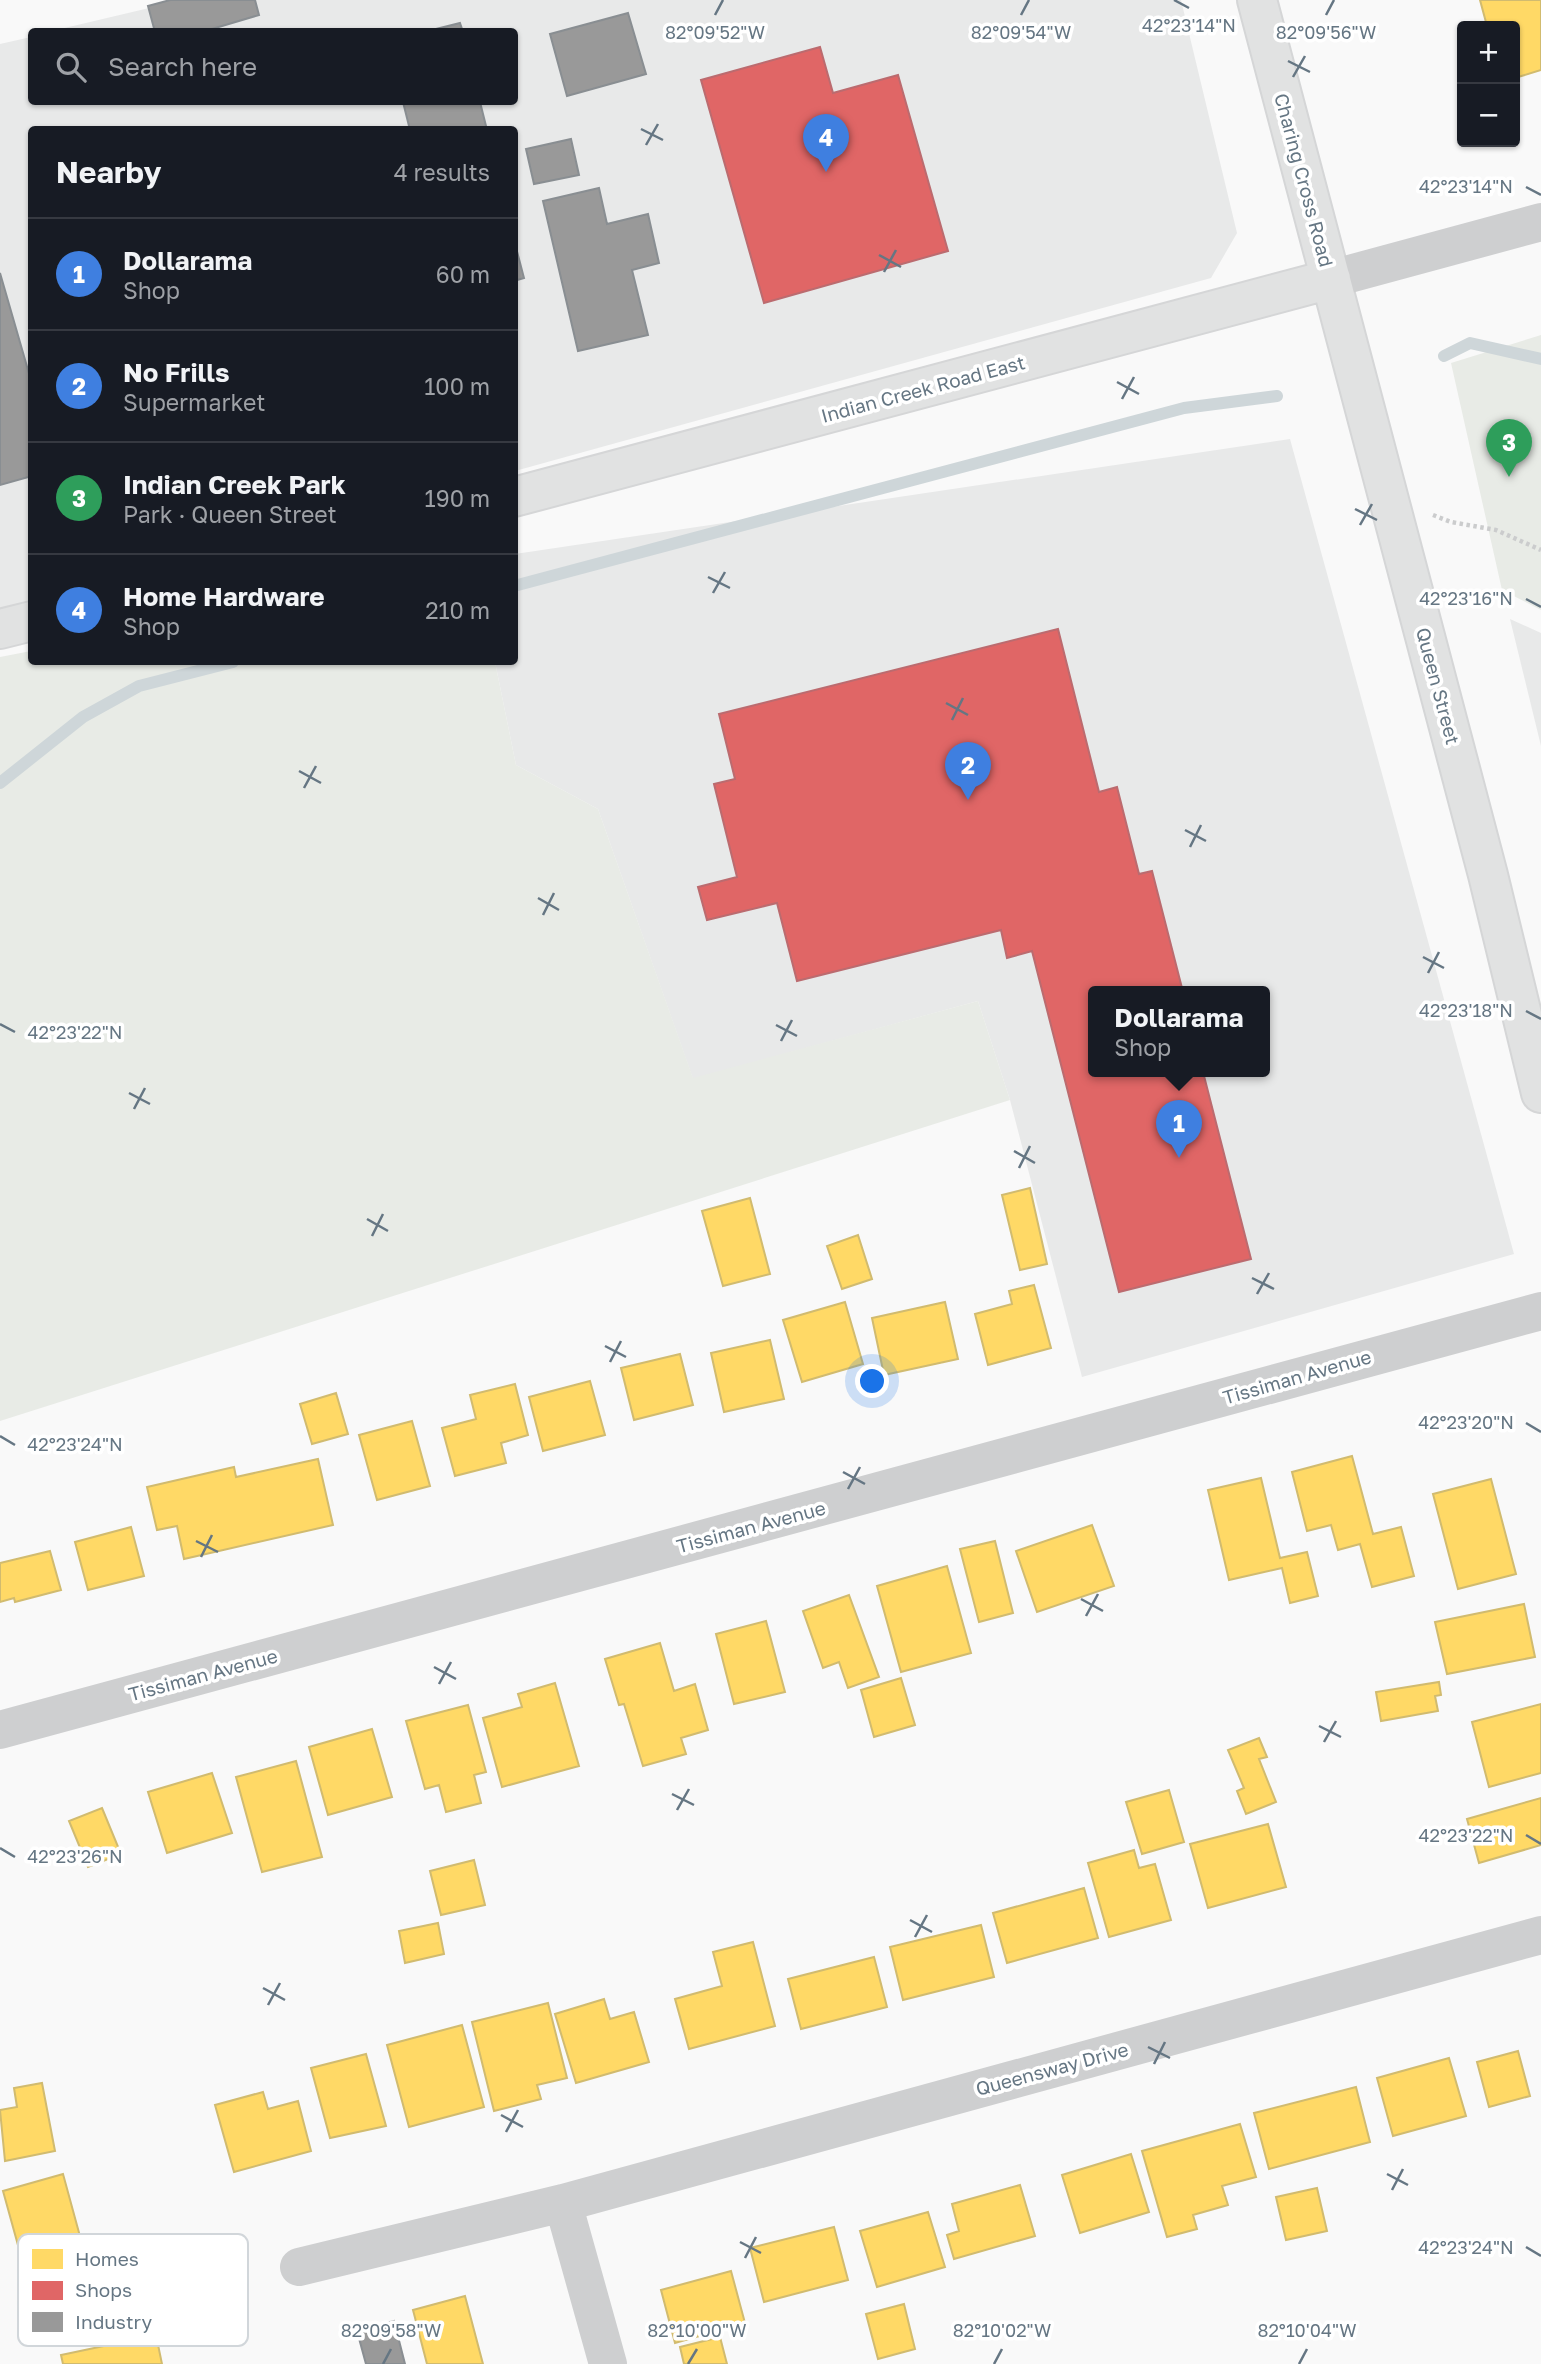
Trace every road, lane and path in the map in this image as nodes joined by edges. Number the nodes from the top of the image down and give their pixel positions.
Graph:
1 (1257, 0) edge
2 (1541, 222) edge
3 (1331, 279) junction
4 (518, 496) edge
5 (1388, 498) junction
6 (1541, 550) edge
7 (28, 622) edge
8 (0, 629) edge
9 (1541, 1093) edge
10 (1541, 1311) edge
11 (0, 1730) edge
12 (1541, 1936) edge
13 (563, 2203) junction
14 (299, 2267) dead end
15 (608, 2364) edge

1 - 3 main road, Charing Cross Road
2 - 3 street
3 - 4 main road, Indian Creek Road East
3 - 5 main road, Queen Street
5 - 6 path
5 - 9 main road, Queen Street
7 - 8 main road
10 - 11 street, Tissiman Avenue
12 - 13 street, Queensway Drive
13 - 14 street, Queensway Drive
13 - 15 street

